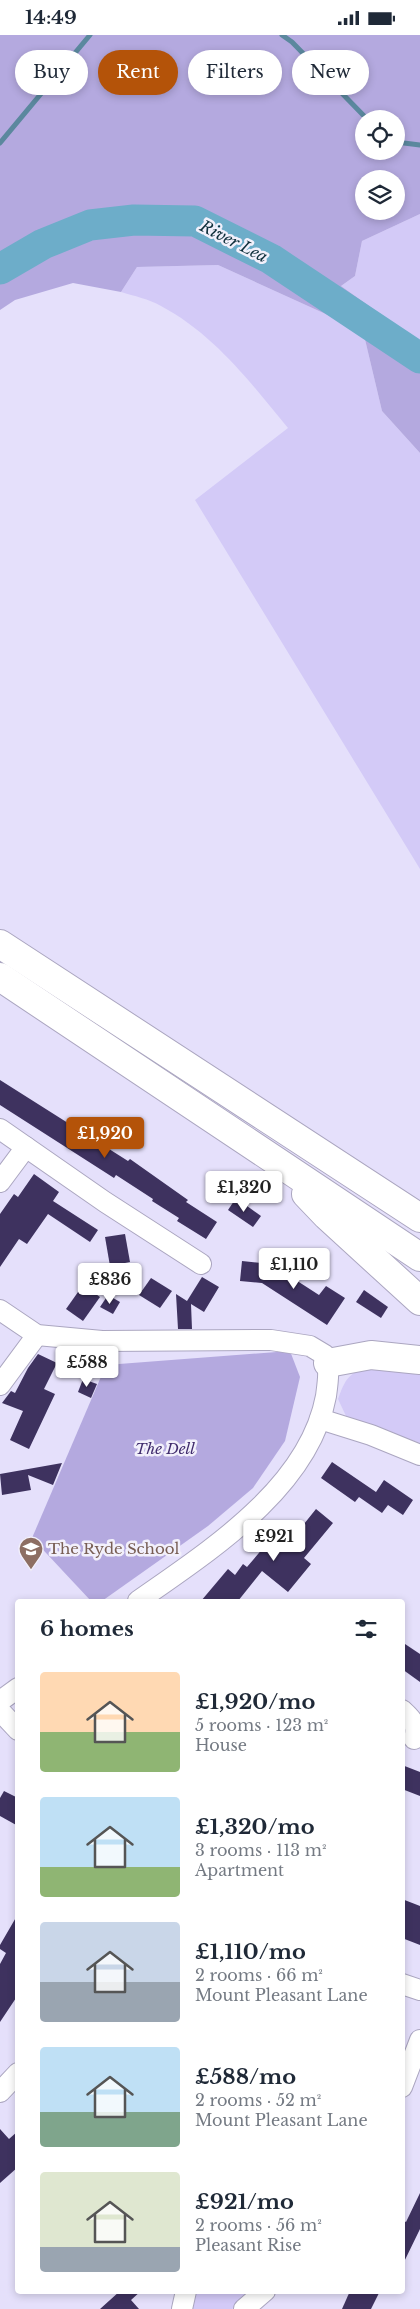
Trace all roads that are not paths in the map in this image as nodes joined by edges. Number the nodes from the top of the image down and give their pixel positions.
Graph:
1 (0, 944) edge
2 (0, 977) edge
3 (0, 1129) edge
4 (26, 1147) junction
5 (277, 1161) junction
6 (0, 1182) edge
7 (420, 1218) edge
8 (420, 1257) edge
9 (201, 1264) dead end
10 (420, 1301) edge
11 (0, 1310) edge
12 (37, 1335) junction
13 (420, 1361) edge
14 (328, 1363) junction
15 (0, 1385) edge
16 (320, 1419) junction
17 (420, 1455) edge
18 (141, 1599) edge
19 (15, 1690) edge
20 (0, 1701) edge
21 (0, 1711) edge
22 (405, 1712) edge
23 (15, 1727) edge
24 (414, 1739) dead end
25 (405, 1985) edge
26 (420, 1990) edge
27 (420, 2040) edge
28 (15, 2076) edge
29 (405, 2079) edge
30 (0, 2092) edge
31 (185, 2294) edge
32 (262, 2294) edge
33 (182, 2309) edge
34 (244, 2309) edge

1 - 7 highway
2 - 5 highway
3 - 4 street
4 - 6 street
4 - 9 street
5 - 8 highway
5 - 10 highway
11 - 12 street
12 - 14 street
12 - 15 street
13 - 14 highway
14 - 16 street
16 - 17 street
16 - 18 street
19 - 20 street
21 - 23 street
22 - 24 street
25 - 26 street
27 - 29 street
28 - 30 street
31 - 33 street
32 - 34 street

